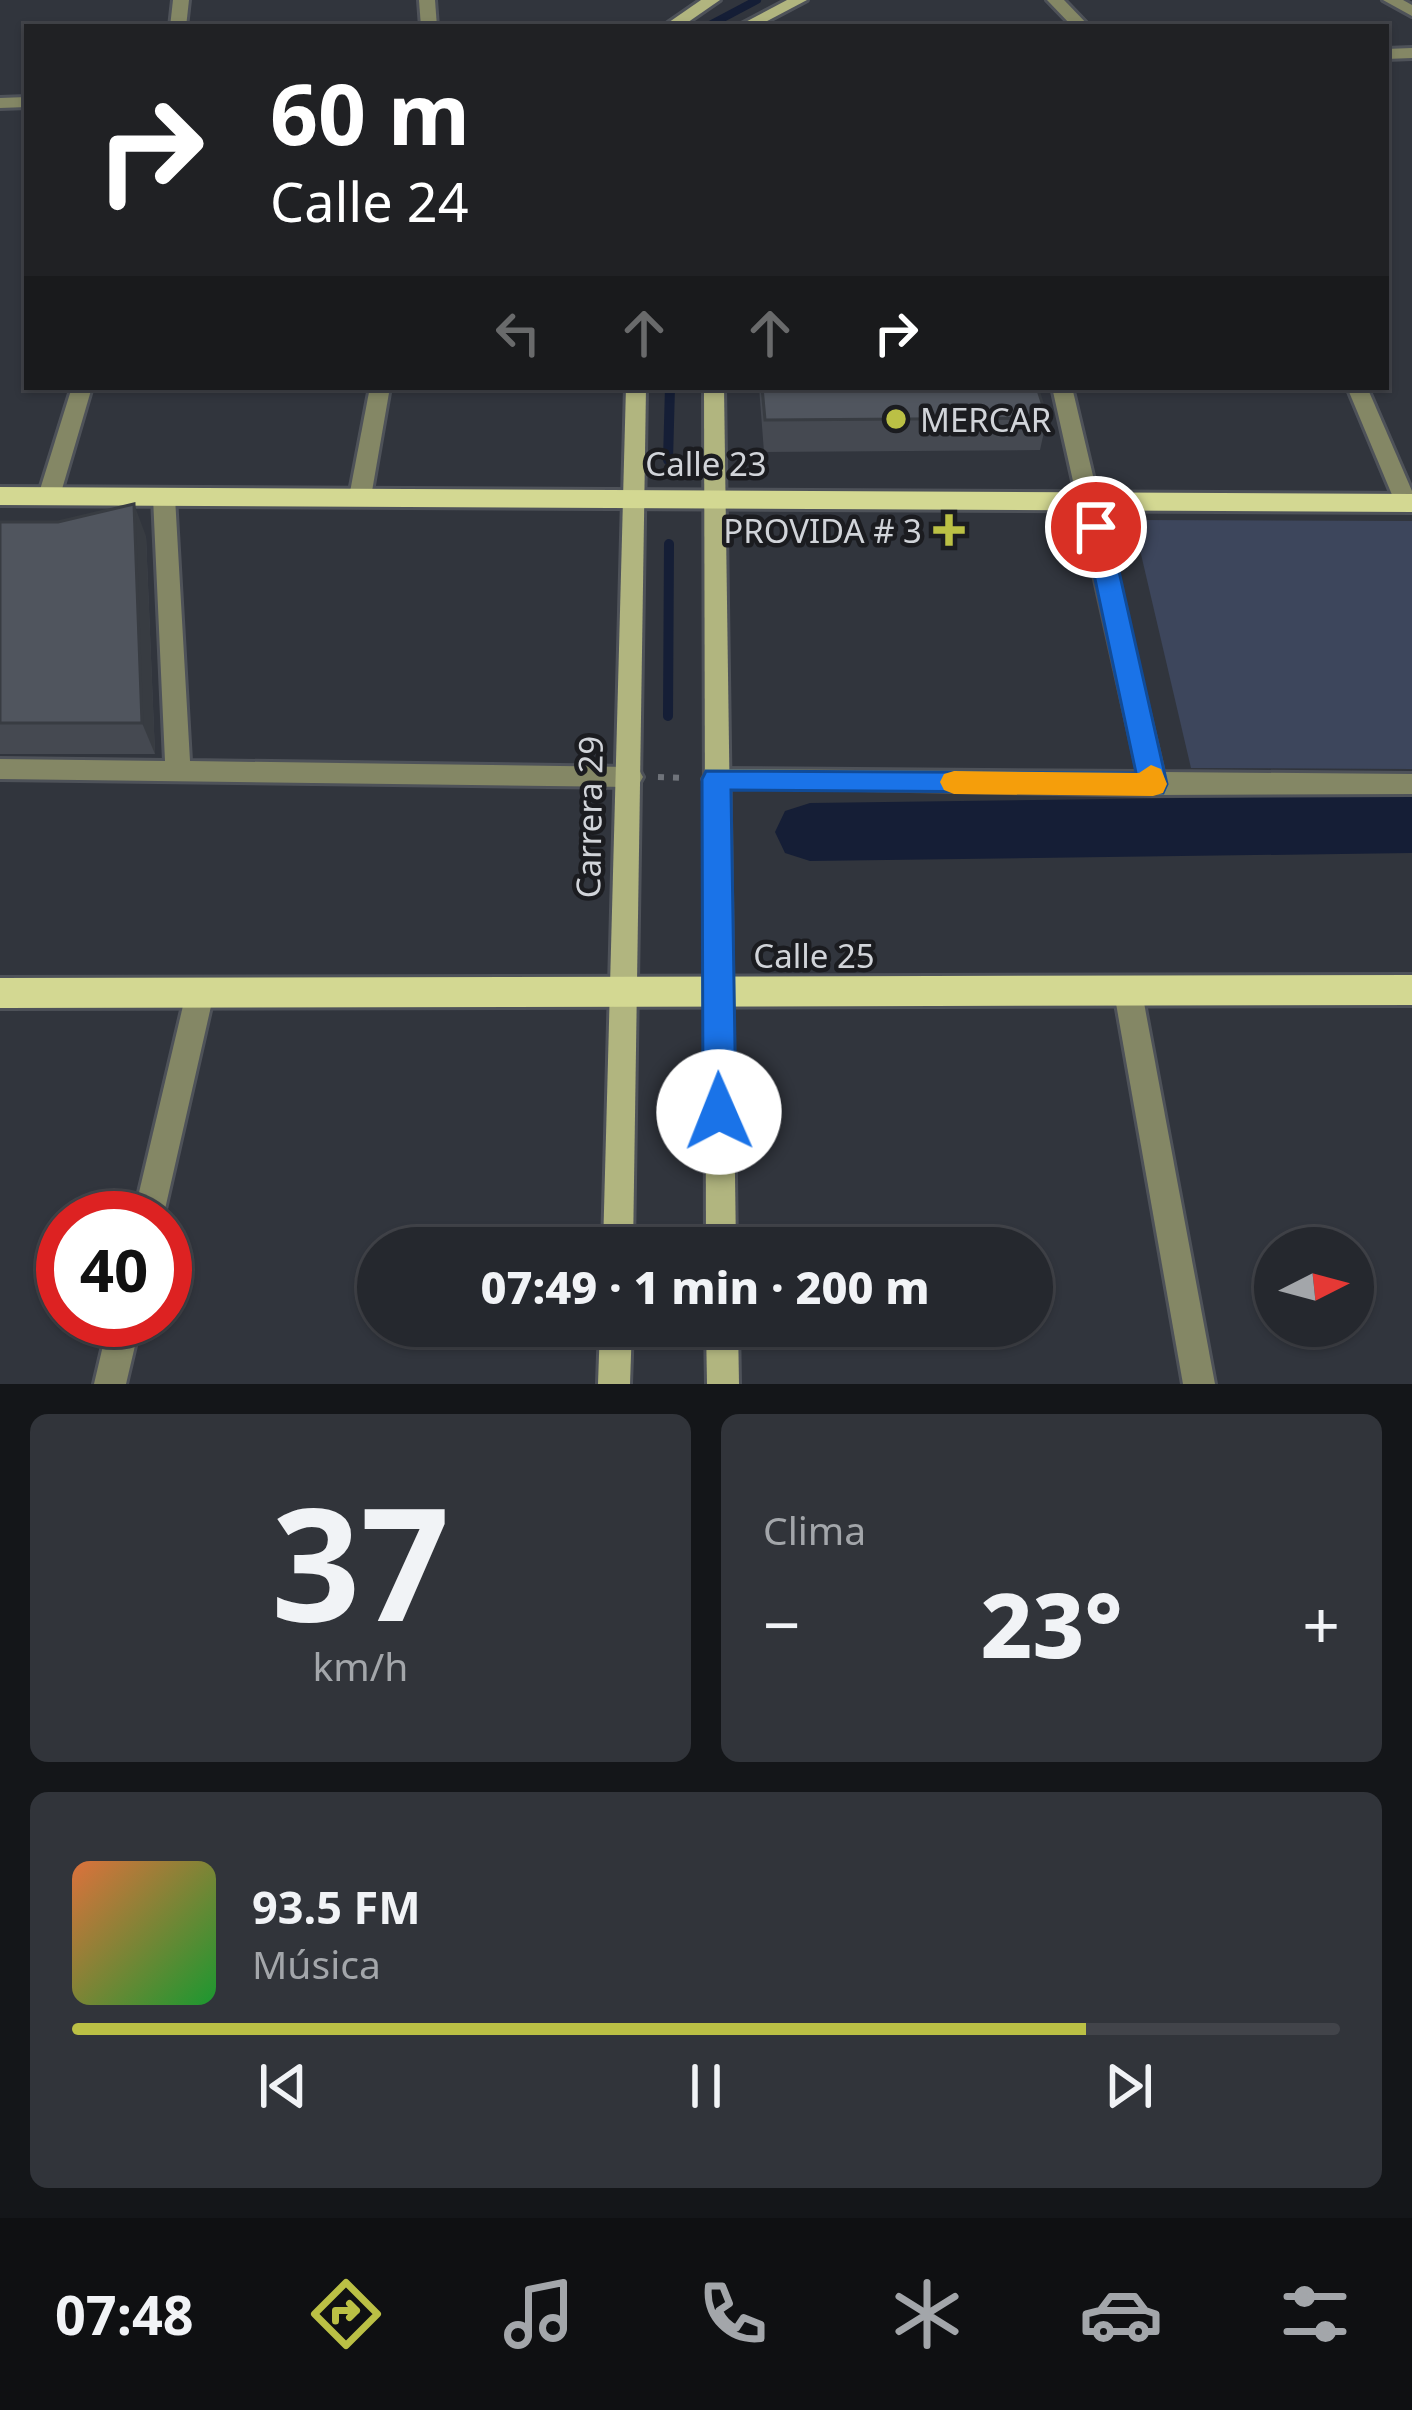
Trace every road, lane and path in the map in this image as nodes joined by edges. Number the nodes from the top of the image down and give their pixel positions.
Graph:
1 (712, 0) edge
2 (799, 0) edge
3 (1055, 0) edge
4 (1390, 0) edge
5 (1412, 11) edge
6 (674, 24) edge
7 (750, 24) edge
8 (1079, 24) edge
9 (81, 390) edge
10 (379, 390) edge
11 (636, 390) edge
12 (714, 390) edge
13 (1063, 390) edge
14 (1358, 390) edge
15 (0, 496) edge
16 (49, 496) junction
17 (164, 496) junction
18 (360, 497) junction
19 (634, 499) junction
20 (714, 499) junction
21 (1090, 501) junction
22 (1409, 502) edge
23 (0, 769) edge
24 (178, 769) junction
25 (643, 777) junction
26 (705, 778) junction
27 (1153, 784) junction
28 (1412, 784) edge
29 (1412, 990) edge
30 (1128, 992) junction
31 (0, 993) edge
32 (200, 993) junction
33 (624, 994) junction
34 (719, 995) junction
35 (154, 1191) edge
36 (618, 1227) edge
37 (721, 1227) edge
38 (119, 1347) edge
39 (615, 1347) edge
40 (722, 1347) edge
41 (110, 1384) edge
42 (614, 1384) edge
43 (723, 1384) edge
44 (1199, 1384) edge

1 - 6 street
2 - 7 street
3 - 8 street
4 - 5 street
9 - 16 street
10 - 18 street
11 - 19 street, Carrera 29
12 - 20 street
13 - 21 street
14 - 22 street
15 - 16 main road, Calle 23
16 - 17 main road, Calle 23
17 - 18 main road, Calle 23
17 - 24 street
18 - 19 main road, Calle 23
19 - 20 main road, Calle 23
19 - 25 street, Carrera 29
20 - 21 main road, Calle 23
20 - 26 street
21 - 22 main road, Calle 23
21 - 27 street
23 - 24 street
24 - 25 street
25 - 26 path
25 - 33 street, Carrera 29
26 - 27 street
26 - 34 street
27 - 28 street
29 - 30 main road, Calle 25
30 - 34 main road, Calle 25
30 - 44 street
31 - 32 main road, Calle 25
32 - 33 main road, Calle 25
32 - 35 street
33 - 34 main road, Calle 25
33 - 36 street, Carrera 29
34 - 37 street
38 - 41 street
39 - 42 street
40 - 43 street

